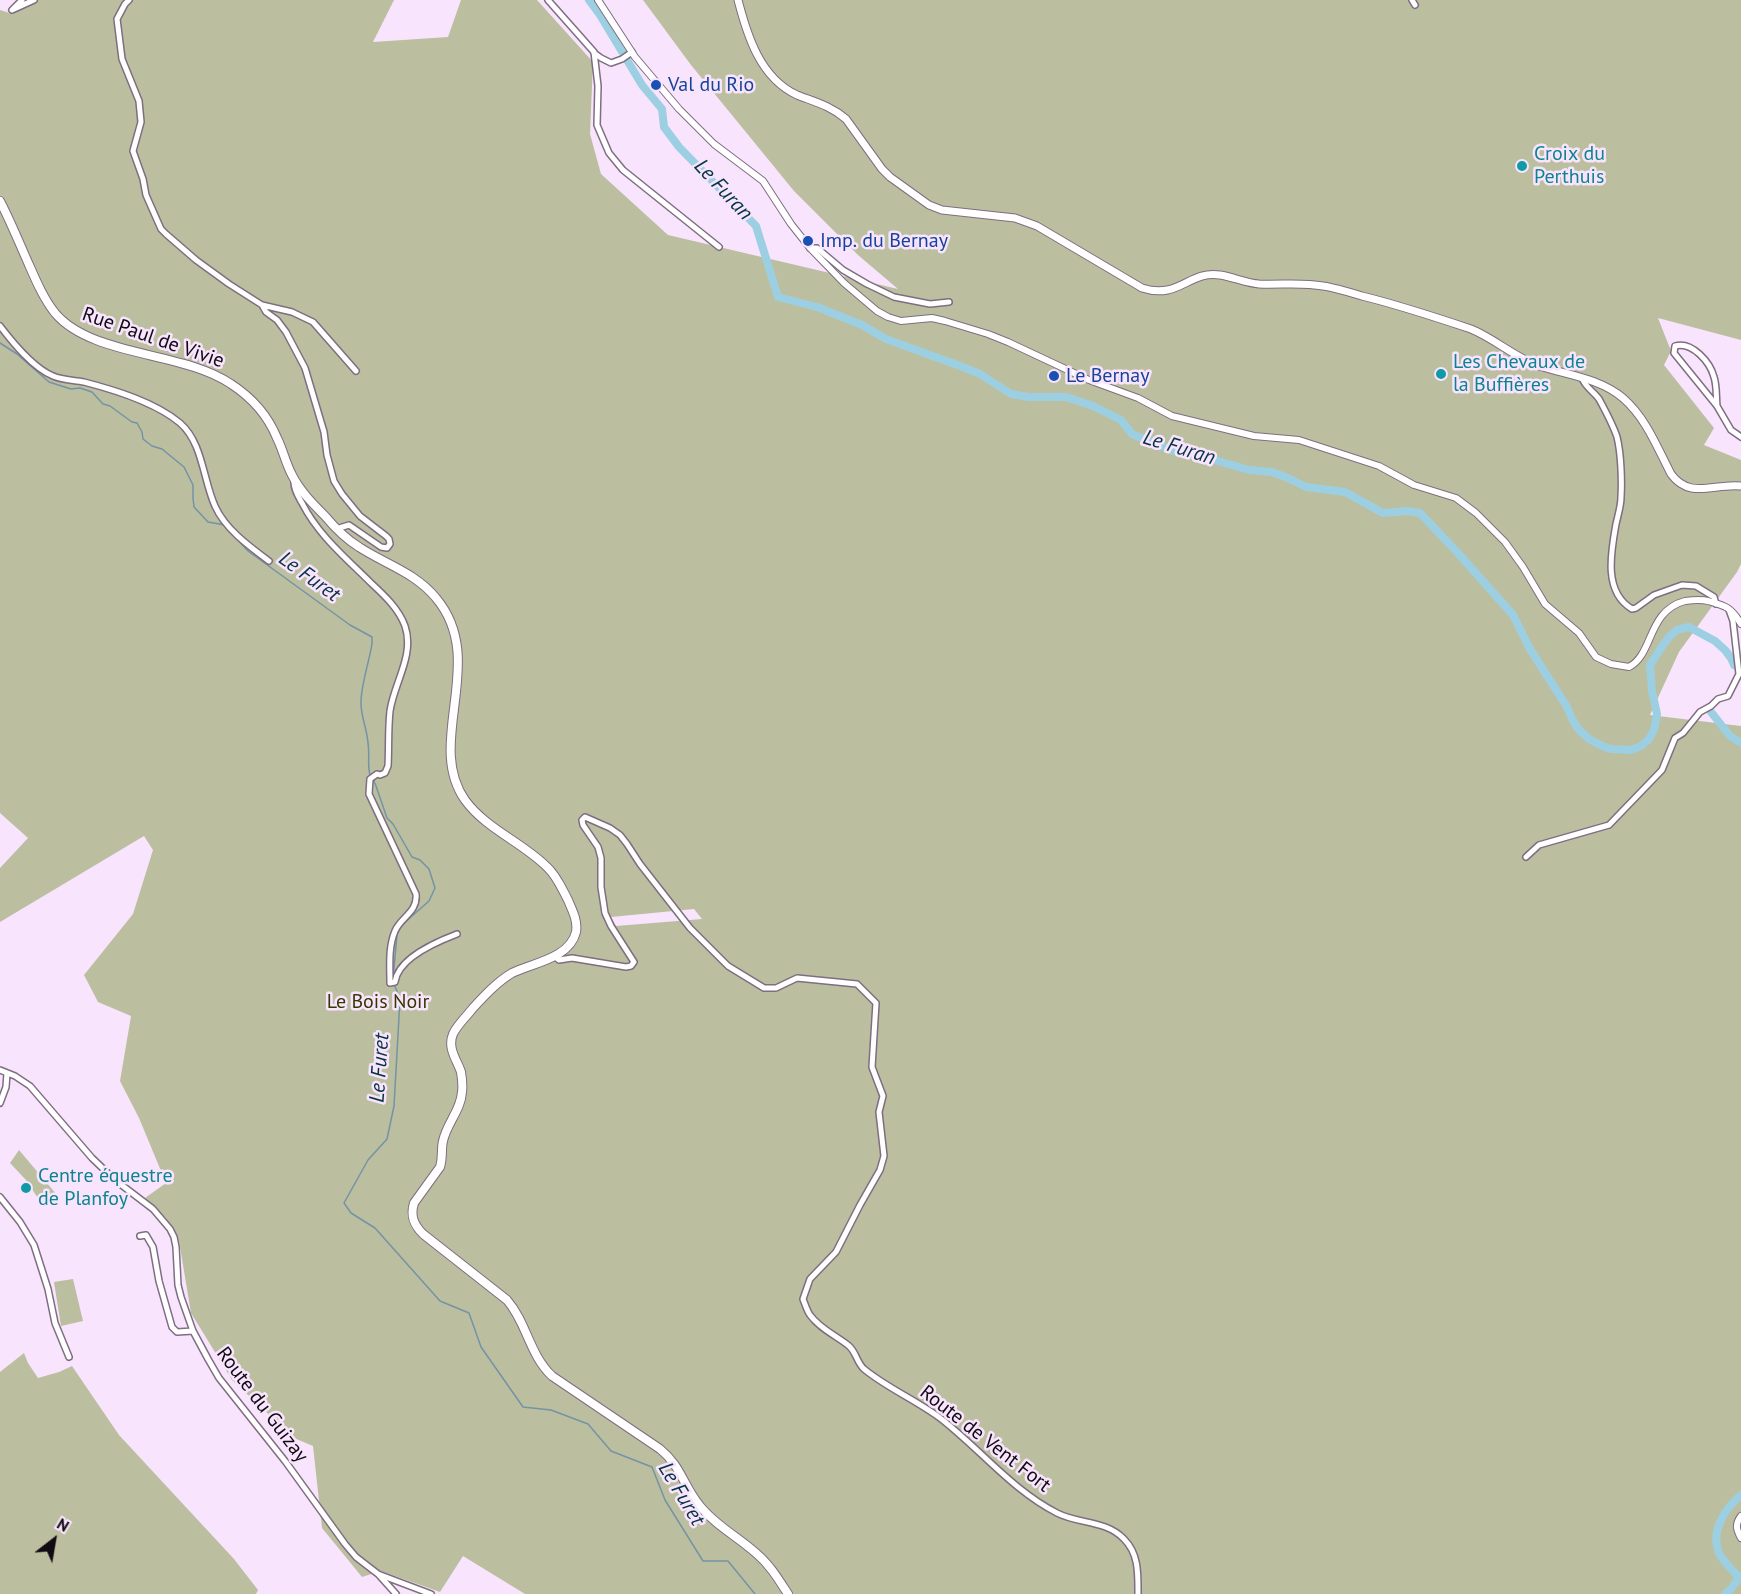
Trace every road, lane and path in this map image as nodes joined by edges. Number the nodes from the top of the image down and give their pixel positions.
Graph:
1 (22, 0) edge
2 (34, 0) edge
3 (129, 0) edge
4 (548, 0) edge
5 (598, 0) edge
6 (738, 0) edge
7 (594, 52) junction
8 (631, 53) junction
9 (0, 201) edge
10 (719, 248) dead end
11 (810, 248) junction
12 (949, 302) dead end
13 (262, 305) junction
14 (0, 326) edge
15 (356, 371) dead end
16 (1582, 378) junction
17 (1716, 406) junction
18 (1741, 437) edge
19 (294, 480) junction
20 (1741, 486) edge
21 (336, 529) junction
22 (269, 561) dead end
23 (1716, 604) junction
24 (1726, 607) junction
25 (1741, 624) edge
26 (1526, 857) dead end
27 (457, 934) dead end
28 (554, 956) junction
29 (0, 1070) edge
30 (8, 1072) junction
31 (0, 1102) edge
32 (0, 1197) edge
33 (140, 1236) dead end
34 (193, 1331) junction
35 (69, 1358) dead end
36 (1741, 1516) edge
37 (1741, 1538) edge
38 (378, 1574) junction
39 (396, 1594) edge
40 (431, 1594) edge
41 (788, 1594) edge
42 (1138, 1594) edge

1 - 2 street
3 - 13 street
4 - 7 street
5 - 8 street
6 - 16 main road
7 - 8 street
7 - 10 street
8 - 11 street
9 - 19 main road, Rue Paul de Vivie
11 - 12 street
11 - 23 street
13 - 15 street
13 - 21 street
14 - 22 street
16 - 20 main road
16 - 23 street
17 - 17 street
17 - 18 street
19 - 21 main road, Rue Paul de Vivie
19 - 27 street
21 - 28 main road, Rue Paul de Vivie
23 - 24 street
24 - 25 street
24 - 26 street
28 - 41 main road
28 - 42 street, Route de Vent Fort
29 - 30 street, Route du Guizay
30 - 31 street
30 - 34 street, Route du Guizay
32 - 35 street
33 - 34 street
34 - 38 street, Route du Guizay
36 - 37 street
38 - 39 street
38 - 40 street, Route du Guizay

